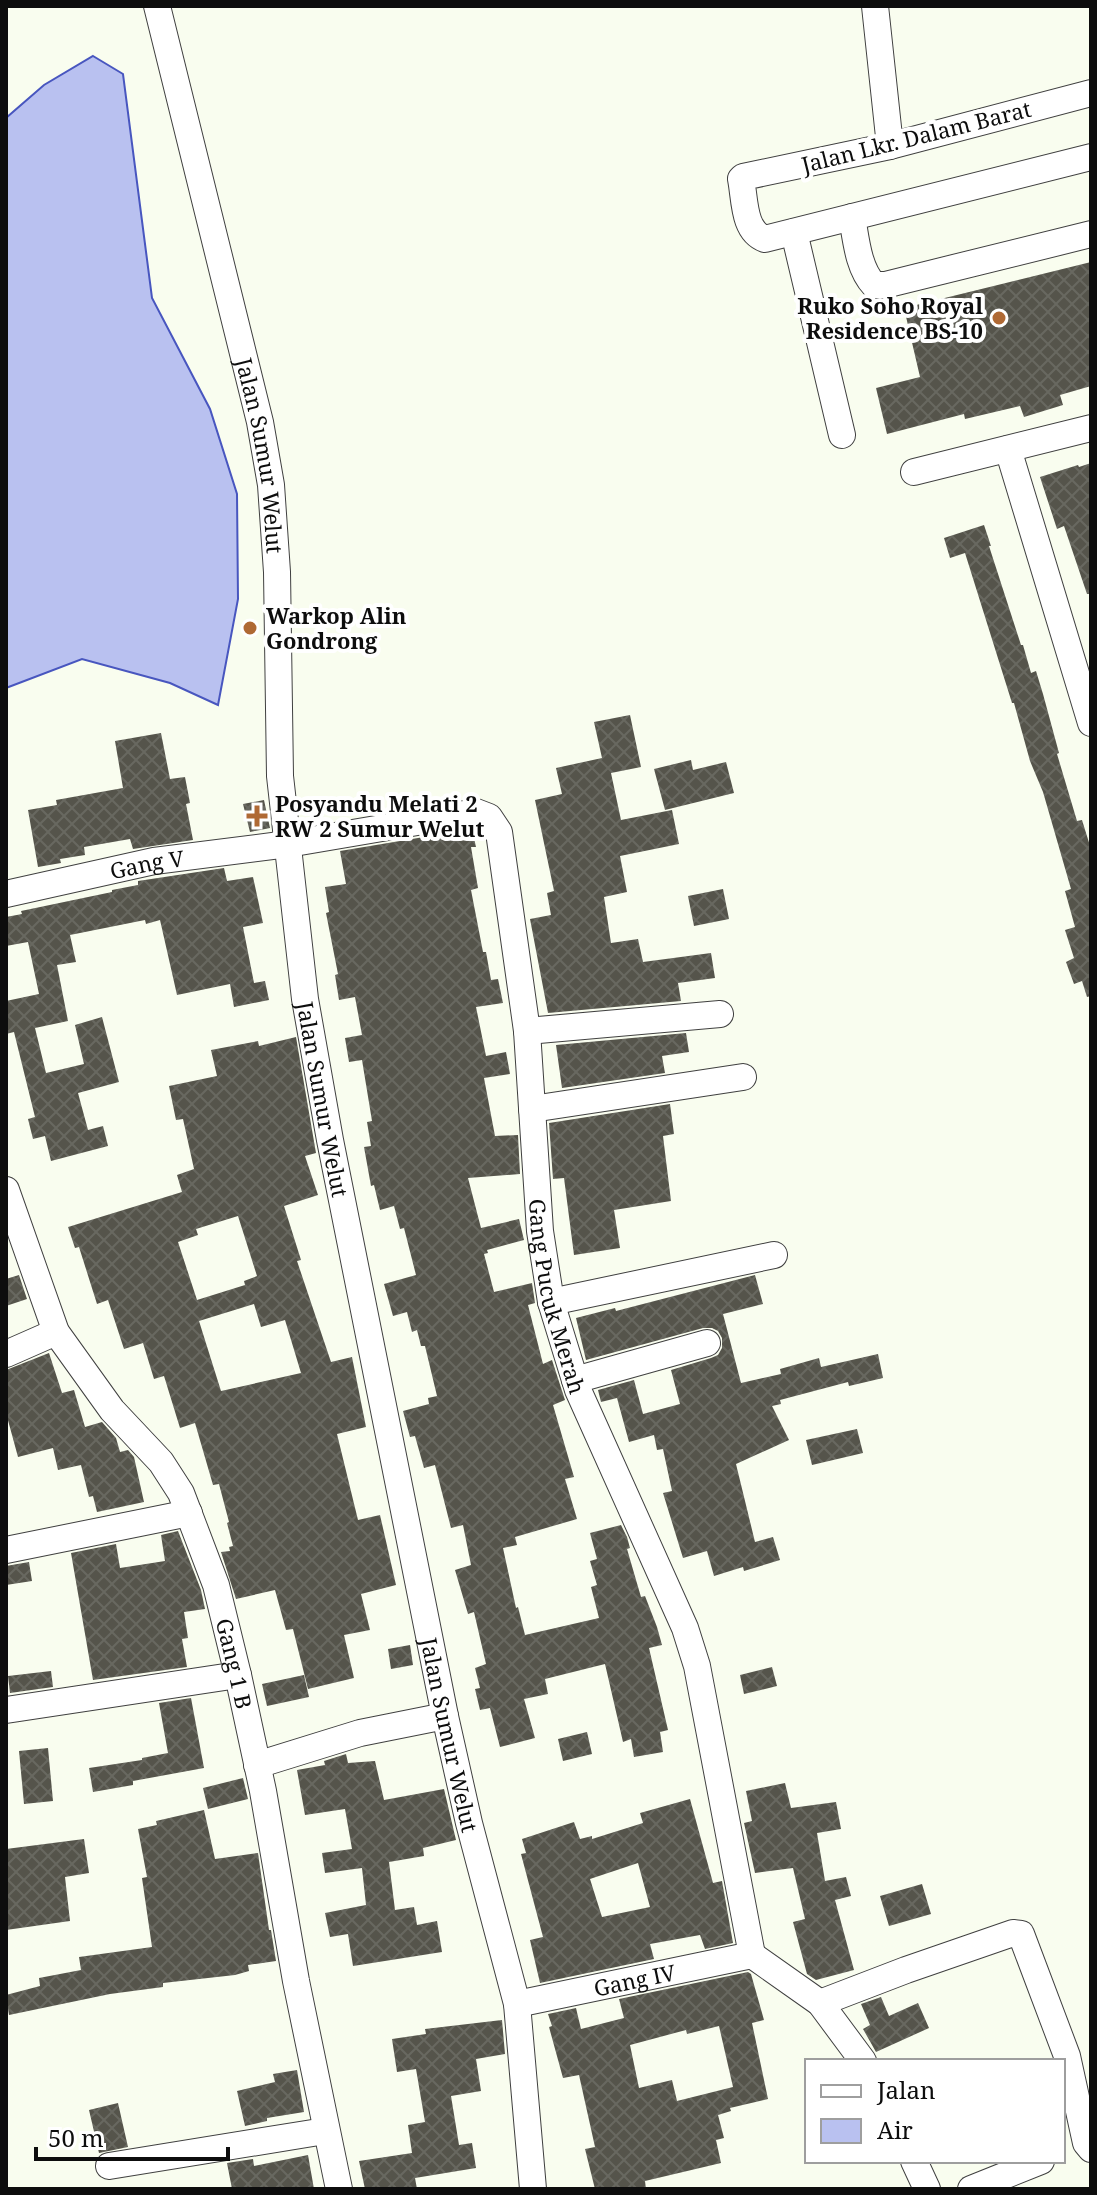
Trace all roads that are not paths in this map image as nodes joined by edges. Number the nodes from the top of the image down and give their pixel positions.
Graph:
1 (157, 6) edge
2 (875, 6) edge
3 (1091, 93) edge
4 (890, 146) junction
5 (1091, 157) edge
6 (852, 217) junction
7 (794, 232) junction
8 (1091, 234) edge
9 (1091, 428) edge
10 (842, 435) dead end
11 (1008, 449) junction
12 (914, 472) dead end
13 (1091, 723) edge
14 (288, 844) junction
15 (6, 894) edge
16 (720, 1014) dead end
17 (527, 1031) junction
18 (743, 1077) dead end
19 (532, 1109) junction
20 (6, 1190) edge
21 (774, 1255) dead end
22 (551, 1302) junction
23 (56, 1332) junction
24 (707, 1343) dead end
25 (6, 1354) edge
26 (575, 1380) junction
27 (189, 1513) junction
28 (6, 1550) edge
29 (238, 1675) junction
30 (6, 1710) edge
31 (445, 1716) junction
32 (257, 1765) junction
33 (752, 1955) junction
34 (820, 2003) junction
35 (517, 2004) junction
36 (862, 2059) edge
37 (325, 2131) junction
38 (1080, 2148) edge
39 (915, 2163) edge
40 (1036, 2163) edge
41 (109, 2166) dead end
42 (339, 2189) edge
43 (533, 2189) edge
44 (927, 2189) edge
45 (971, 2189) edge

1 - 14 street, Jalan Sumur Welut
2 - 4 street
3 - 4 street, Jalan Lkr. Dalam Barat
4 - 7 street, Jalan Lkr. Dalam Barat
5 - 6 street
6 - 7 street
6 - 8 street
7 - 10 street
9 - 11 street
11 - 12 street
11 - 13 street
14 - 15 street, Gang V
14 - 17 street, Gang Pucuk Merah
14 - 31 street, Jalan Sumur Welut
16 - 17 street
17 - 19 street, Gang Pucuk Merah
18 - 19 street
19 - 22 street, Gang Pucuk Merah
20 - 23 street, Gang 1 B
21 - 22 street
22 - 26 street, Gang Pucuk Merah
23 - 25 street
23 - 27 street, Gang 1 B
24 - 26 street
26 - 33 street, Gang Pucuk Merah
27 - 28 street
27 - 29 street, Gang 1 B
29 - 30 street
29 - 32 street, Gang 1 B
31 - 32 street
31 - 35 street, Jalan Sumur Welut
32 - 37 street, Gang 1 B
33 - 34 street
33 - 35 street, Gang IV
34 - 36 street
34 - 38 street
35 - 43 street, Jalan Sumur Welut
37 - 41 street
37 - 42 street, Gang 1 B
39 - 44 street
40 - 45 street

